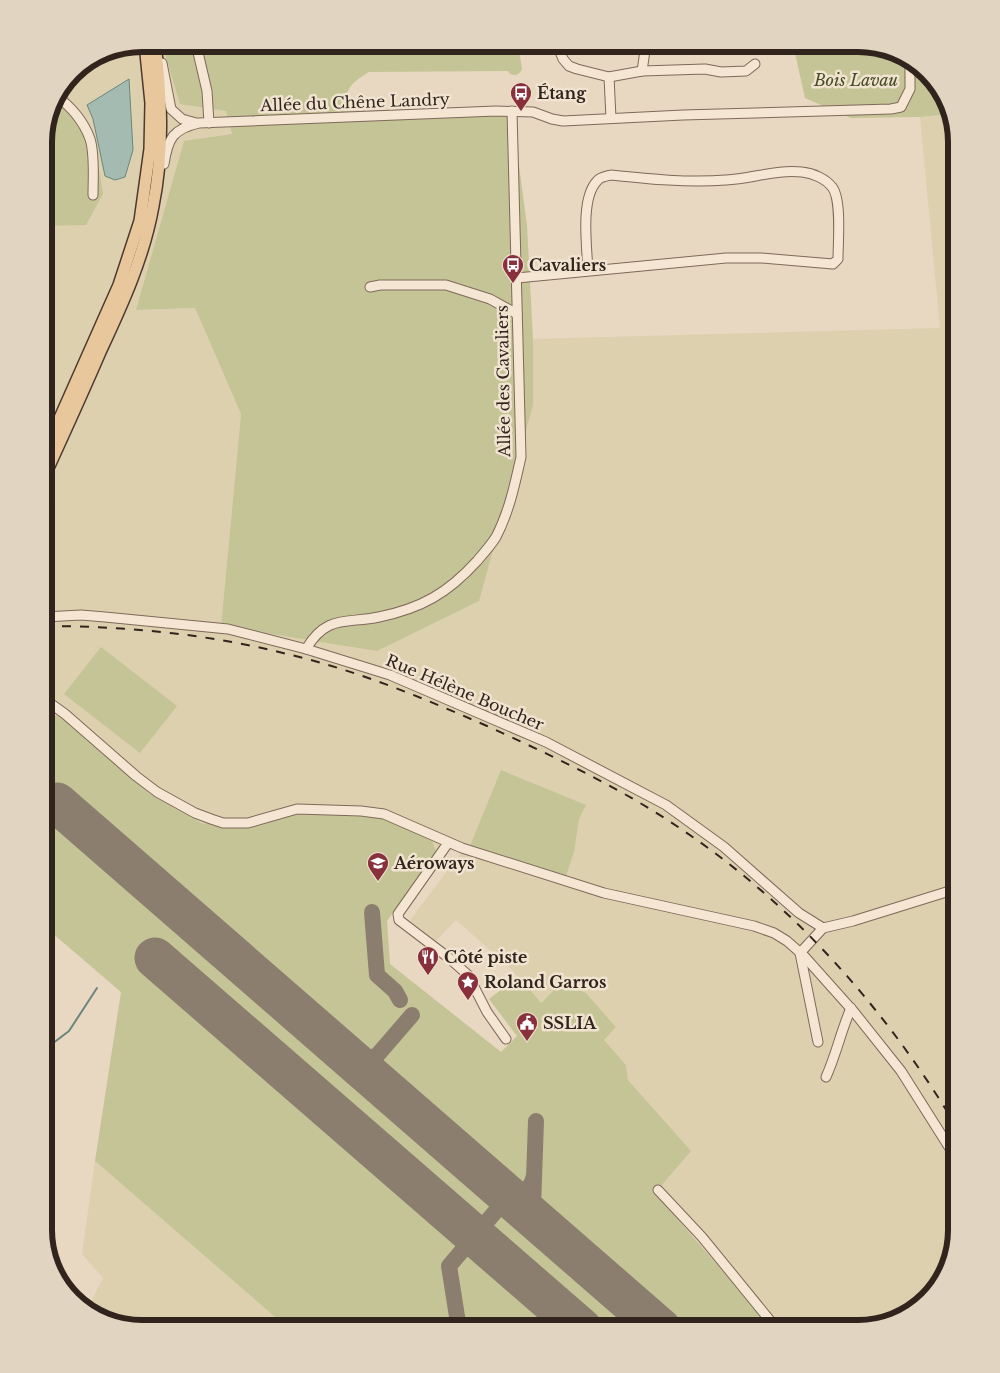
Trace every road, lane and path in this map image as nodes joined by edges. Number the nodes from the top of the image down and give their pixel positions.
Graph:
1 (146, 53) edge
2 (156, 53) edge
3 (160, 53) edge
4 (198, 53) edge
5 (561, 53) edge
6 (645, 53) edge
7 (755, 64) dead end
8 (910, 69) edge
9 (642, 71) junction
10 (609, 77) junction
11 (62, 101) edge
12 (512, 111) junction
13 (611, 118) junction
14 (199, 123) junction
15 (210, 123) junction
16 (93, 195) dead end
17 (154, 205) junction
18 (588, 271) junction
19 (517, 278) junction
20 (370, 287) dead end
21 (517, 314) junction
22 (53, 434) edge
23 (53, 458) edge
24 (53, 617) edge
25 (306, 648) junction
26 (52, 704) edge
27 (60, 711) junction
28 (52, 712) edge
29 (448, 843) junction
30 (948, 891) edge
31 (823, 928) junction
32 (800, 953) junction
33 (851, 1008) junction
34 (506, 1039) dead end
35 (818, 1042) dead end
36 (826, 1077) dead end
37 (948, 1145) edge
38 (658, 1190) dead end
39 (770, 1320) edge

1 - 22 main road
2 - 17 main road
3 - 14 street, Allée du Chêne Landry
4 - 15 street
5 - 10 street
6 - 9 street
7 - 9 street
8 - 13 street, Allée du Chêne Landry
9 - 10 street
10 - 13 street
11 - 16 street
12 - 13 street, Allée du Chêne Landry
12 - 15 street, Allée du Chêne Landry
12 - 19 street, Allée des Cavaliers
14 - 15 street, Allée du Chêne Landry
14 - 17 street, Allée du Chêne Landry
17 - 23 main road
18 - 18 street
18 - 19 street
19 - 21 street, Allée des Cavaliers
20 - 21 street
21 - 25 street, Allée des Cavaliers
24 - 25 street, Rue Hélène Boucher
25 - 31 street, Rue Hélène Boucher
26 - 27 street
27 - 28 street
27 - 29 street
29 - 32 street
29 - 34 street
30 - 31 street
31 - 32 street
32 - 33 street
32 - 35 street
33 - 36 street
33 - 37 street
38 - 39 street

